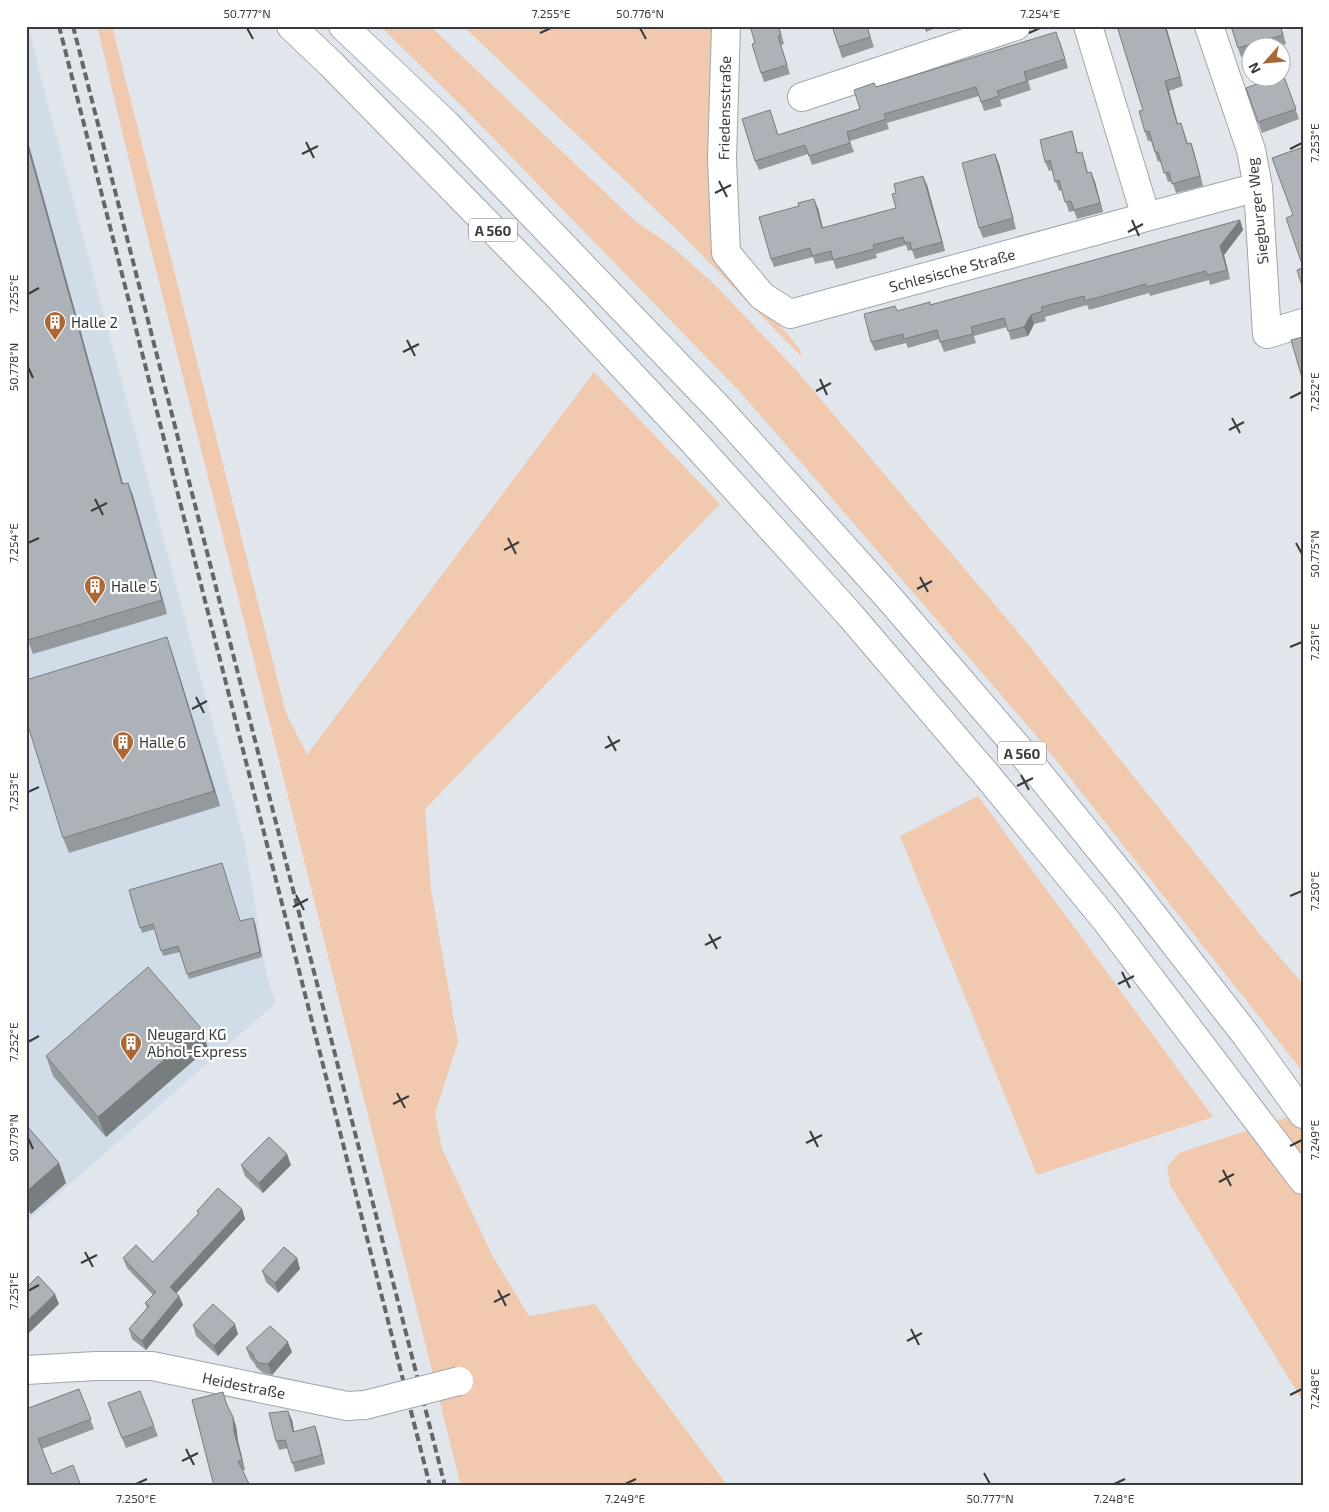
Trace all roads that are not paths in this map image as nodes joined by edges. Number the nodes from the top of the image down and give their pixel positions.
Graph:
1 (291, 26) edge
2 (343, 26) edge
3 (726, 26) edge
4 (1016, 26) edge
5 (1088, 26) edge
6 (1209, 26) edge
7 (802, 97) dead end
8 (1258, 187) junction
9 (1146, 217) junction
10 (762, 296) joint
11 (1303, 323) edge
12 (1303, 1114) edge
13 (1303, 1180) edge
14 (26, 1370) edge
15 (459, 1381) dead end

1 - 13 main road, A 560
2 - 12 main road, A 560
3 - 10 main road, Friedensstraße
4 - 7 main road
5 - 9 main road
6 - 8 main road, Siegburger Weg
8 - 9 main road, Schlesische Straße
8 - 11 main road, Siegburger Weg
9 - 10 main road, Schlesische Straße
14 - 15 main road, Heidestraße, bridge

